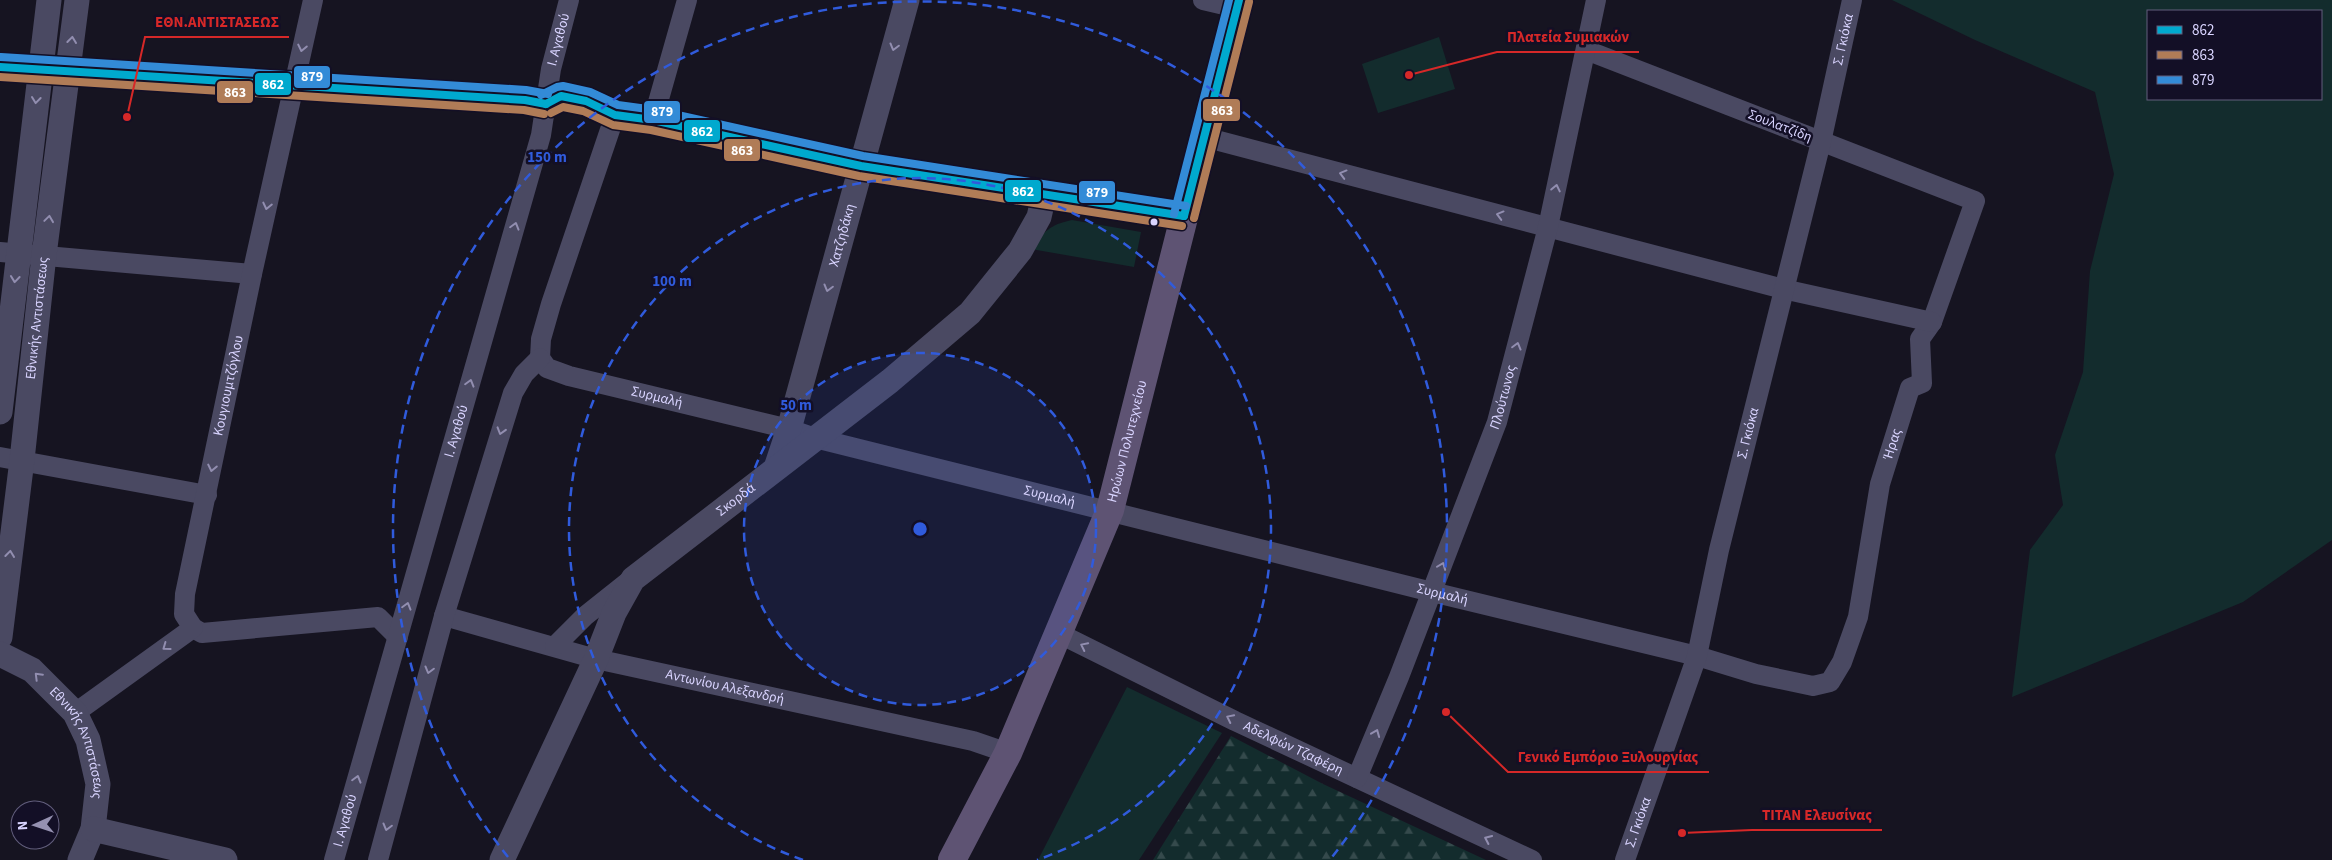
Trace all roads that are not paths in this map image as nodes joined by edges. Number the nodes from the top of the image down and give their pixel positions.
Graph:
1 (49, 0) edge
2 (77, 0) edge
3 (313, 0) edge
4 (569, 0) edge
5 (687, 0) edge
6 (907, 0) edge
7 (1203, 0) edge
8 (1596, 0) edge
9 (1852, 0) edge
10 (1238, 4) edge
11 (1586, 50) junction
12 (0, 67) edge
13 (40, 70) junction
14 (68, 72) junction
15 (294, 86) junction
16 (546, 104) junction
17 (615, 115) junction
18 (653, 120) junction
19 (1204, 137) junction
20 (1821, 142) junction
21 (861, 166) junction
22 (1044, 195) junction
23 (1975, 201) joint
24 (1184, 216) junction
25 (1548, 228) junction
26 (9, 253) edge
27 (44, 255) junction
28 (252, 274) junction
29 (1783, 289) junction
30 (1932, 322) junction
31 (540, 358) junction
32 (0, 412) edge
33 (789, 429) junction
34 (815, 438) junction
35 (11, 459) edge
36 (776, 468) junction
37 (207, 495) junction
38 (1110, 510) junction
39 (633, 579) junction
40 (1432, 592) junction
41 (444, 616) junction
42 (193, 628) junction
43 (1058, 633) junction
44 (0, 637) edge
45 (398, 637) junction
46 (555, 646) junction
47 (0, 654) edge
48 (1697, 656) junction
49 (596, 659) junction
50 (1813, 686) joint
51 (74, 713) junction
52 (1008, 753) junction
53 (1357, 778) junction
54 (94, 829) junction
55 (80, 860) edge
56 (225, 860) edge
57 (334, 860) edge
58 (378, 860) edge
59 (502, 860) edge
60 (952, 860) edge
61 (1532, 860) edge
62 (1625, 860) edge

1 - 13 street, Εθνικής Αντιστάσεως
14 -> 2 street, Εθνικής Αντιστάσεως
3 -> 15 street, Κουγιουμτζόγλου
4 - 16 street, Ι. Αγαθού
5 - 18 street
6 -> 21 street, Χατζηδάκη
7 - 10 street
8 - 11 street, Πλούτωνος
9 - 20 street, Σ. Γκιόκα
10 - 19 main road, Ηρώων Πολυτεχνείου
11 - 20 street, Σουλατζίδη
25 -> 11 street, Πλούτωνος
12 - 13 main road
13 - 14 main road
13 -> 26 street, Εθνικής Αντιστάσεως
14 - 15 main road
27 -> 14 street, Εθνικής Αντιστάσεως
15 - 16 main road
15 -> 28 street, Κουγιουμτζόγλου
16 - 17 main road
45 -> 16 street, Ι. Αγαθού
17 - 18 main road
17 - 31 street
18 - 21 main road
19 - 24 main road, Ηρώων Πολυτεχνείου
25 -> 19 street
20 - 23 street, Σουλατζίδη
20 - 29 street, Σ. Γκιόκα
21 - 22 main road
21 -> 33 street, Χατζηδάκη
22 - 24 main road
22 - 34 street, Σκορδά
23 - 30 street, Ήρας
24 - 38 main road, Ηρώων Πολυτεχνείου
25 - 29 street
40 -> 25 street, Πλούτωνος
26 - 27 street
26 -> 32 street, Εθνικής Αντιστάσεως
27 - 28 street
27 - 35 street, Εθνικής Αντιστάσεως
28 -> 37 street, Κουγιουμτζόγλου
29 - 30 street
29 - 48 street, Σ. Γκιόκα
30 - 50 street, Ήρας
31 - 33 street, Συρμαλή
31 -> 41 street
33 - 34 street, Συρμαλή
33 - 36 street, Χατζηδάκη
34 - 36 street, Σκορδά
34 - 38 street, Συρμαλή
35 - 37 street
44 -> 35 street, Εθνικής Αντιστάσεως
36 - 39 street, Σκορδά
37 - 42 street, Κουγιουμτζόγλου
38 - 40 street, Συρμαλή
38 - 43 main road, Ηρώων Πολυτεχνείου
39 - 46 street
39 - 49 street, Σκορδά
40 - 48 street, Συρμαλή
53 -> 40 street, Πλούτωνος
41 - 46 street, Αντωνίου Αλεξανδρή
41 -> 58 street
42 - 45 street
42 -> 51 street
43 - 52 main road, Ηρώων Πολυτεχνείου
53 -> 43 street, Αδελφών Τζαφέρη
57 -> 45 street, Ι. Αγαθού
46 - 49 street, Αντωνίου Αλεξανδρή
51 -> 47 street, Εθνικής Αντιστάσεως
48 - 50 street, Συρμαλή
48 - 62 street, Σ. Γκιόκα
49 - 52 street, Αντωνίου Αλεξανδρή
49 - 59 street, Σκορδά
51 - 54 street, Εθνικής Αντιστάσεως
52 - 60 main road, Ηρώων Πολυτεχνείου
61 -> 53 street, Αδελφών Τζαφέρη
54 - 55 street, Εθνικής Αντιστάσεως
54 - 56 street

